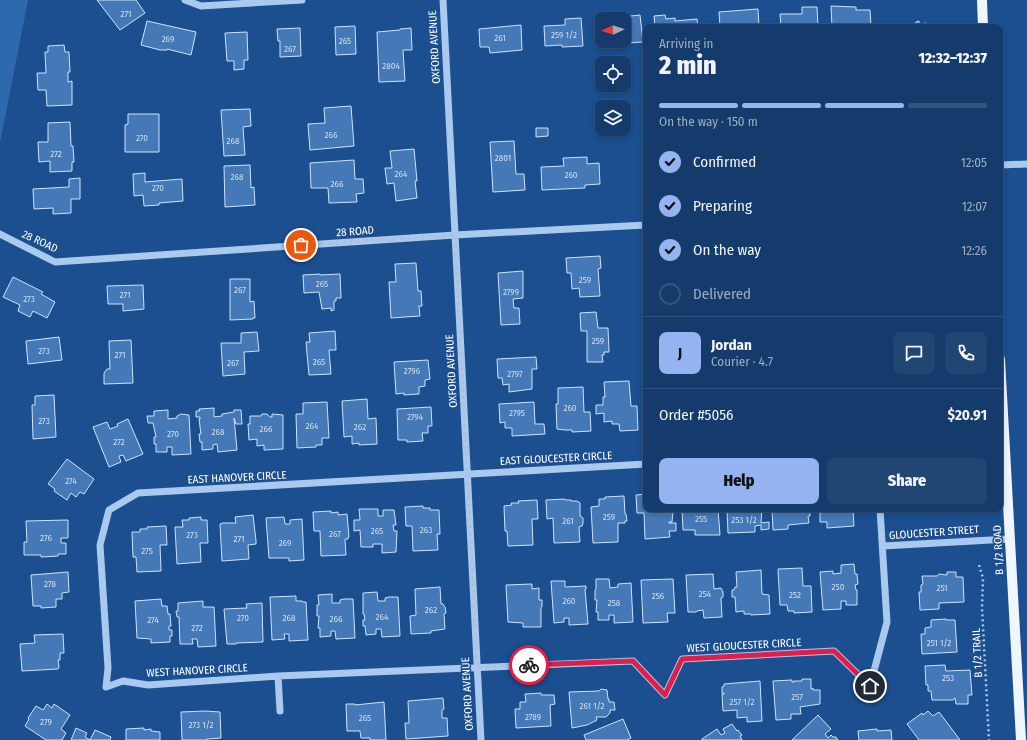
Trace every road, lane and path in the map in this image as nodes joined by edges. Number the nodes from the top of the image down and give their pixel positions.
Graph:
1 (185, 0) edge
2 (302, 0) edge
3 (443, 0) edge
4 (982, 0) edge
5 (983, 24) edge
6 (1027, 164) edge
7 (1003, 165) edge
8 (643, 225) edge
9 (0, 234) edge
10 (455, 235) junction
11 (1003, 419) edge
12 (643, 464) edge
13 (467, 475) junction
14 (880, 512) edge
15 (1009, 539) junction
16 (883, 546) junction
17 (979, 565) dead end
18 (104, 605) joint
19 (477, 667) junction
20 (278, 676) junction
21 (280, 711) dead end
22 (481, 740) edge
23 (989, 740) edge
24 (1021, 740) edge

1 - 2 street
3 - 10 street, OXFORD AVENUE
4 - 5 main road
6 - 7 street
8 - 10 street, 28 ROAD
9 - 10 street, 28 ROAD
10 - 13 street, OXFORD AVENUE
11 - 15 main road, B 1/2 ROAD
12 - 13 street, EAST GLOUCESTER CIRCLE
13 - 18 street, EAST HANOVER CIRCLE
13 - 19 street, OXFORD AVENUE
14 - 16 street
15 - 16 street, GLOUCESTER STREET
15 - 24 main road, B 1/2 ROAD
16 - 19 street, WEST GLOUCESTER CIRCLE
17 - 23 path, B 1/2 TRAIL
18 - 20 street, WEST HANOVER CIRCLE
19 - 20 street, WEST HANOVER CIRCLE
19 - 22 street, OXFORD AVENUE
20 - 21 street

